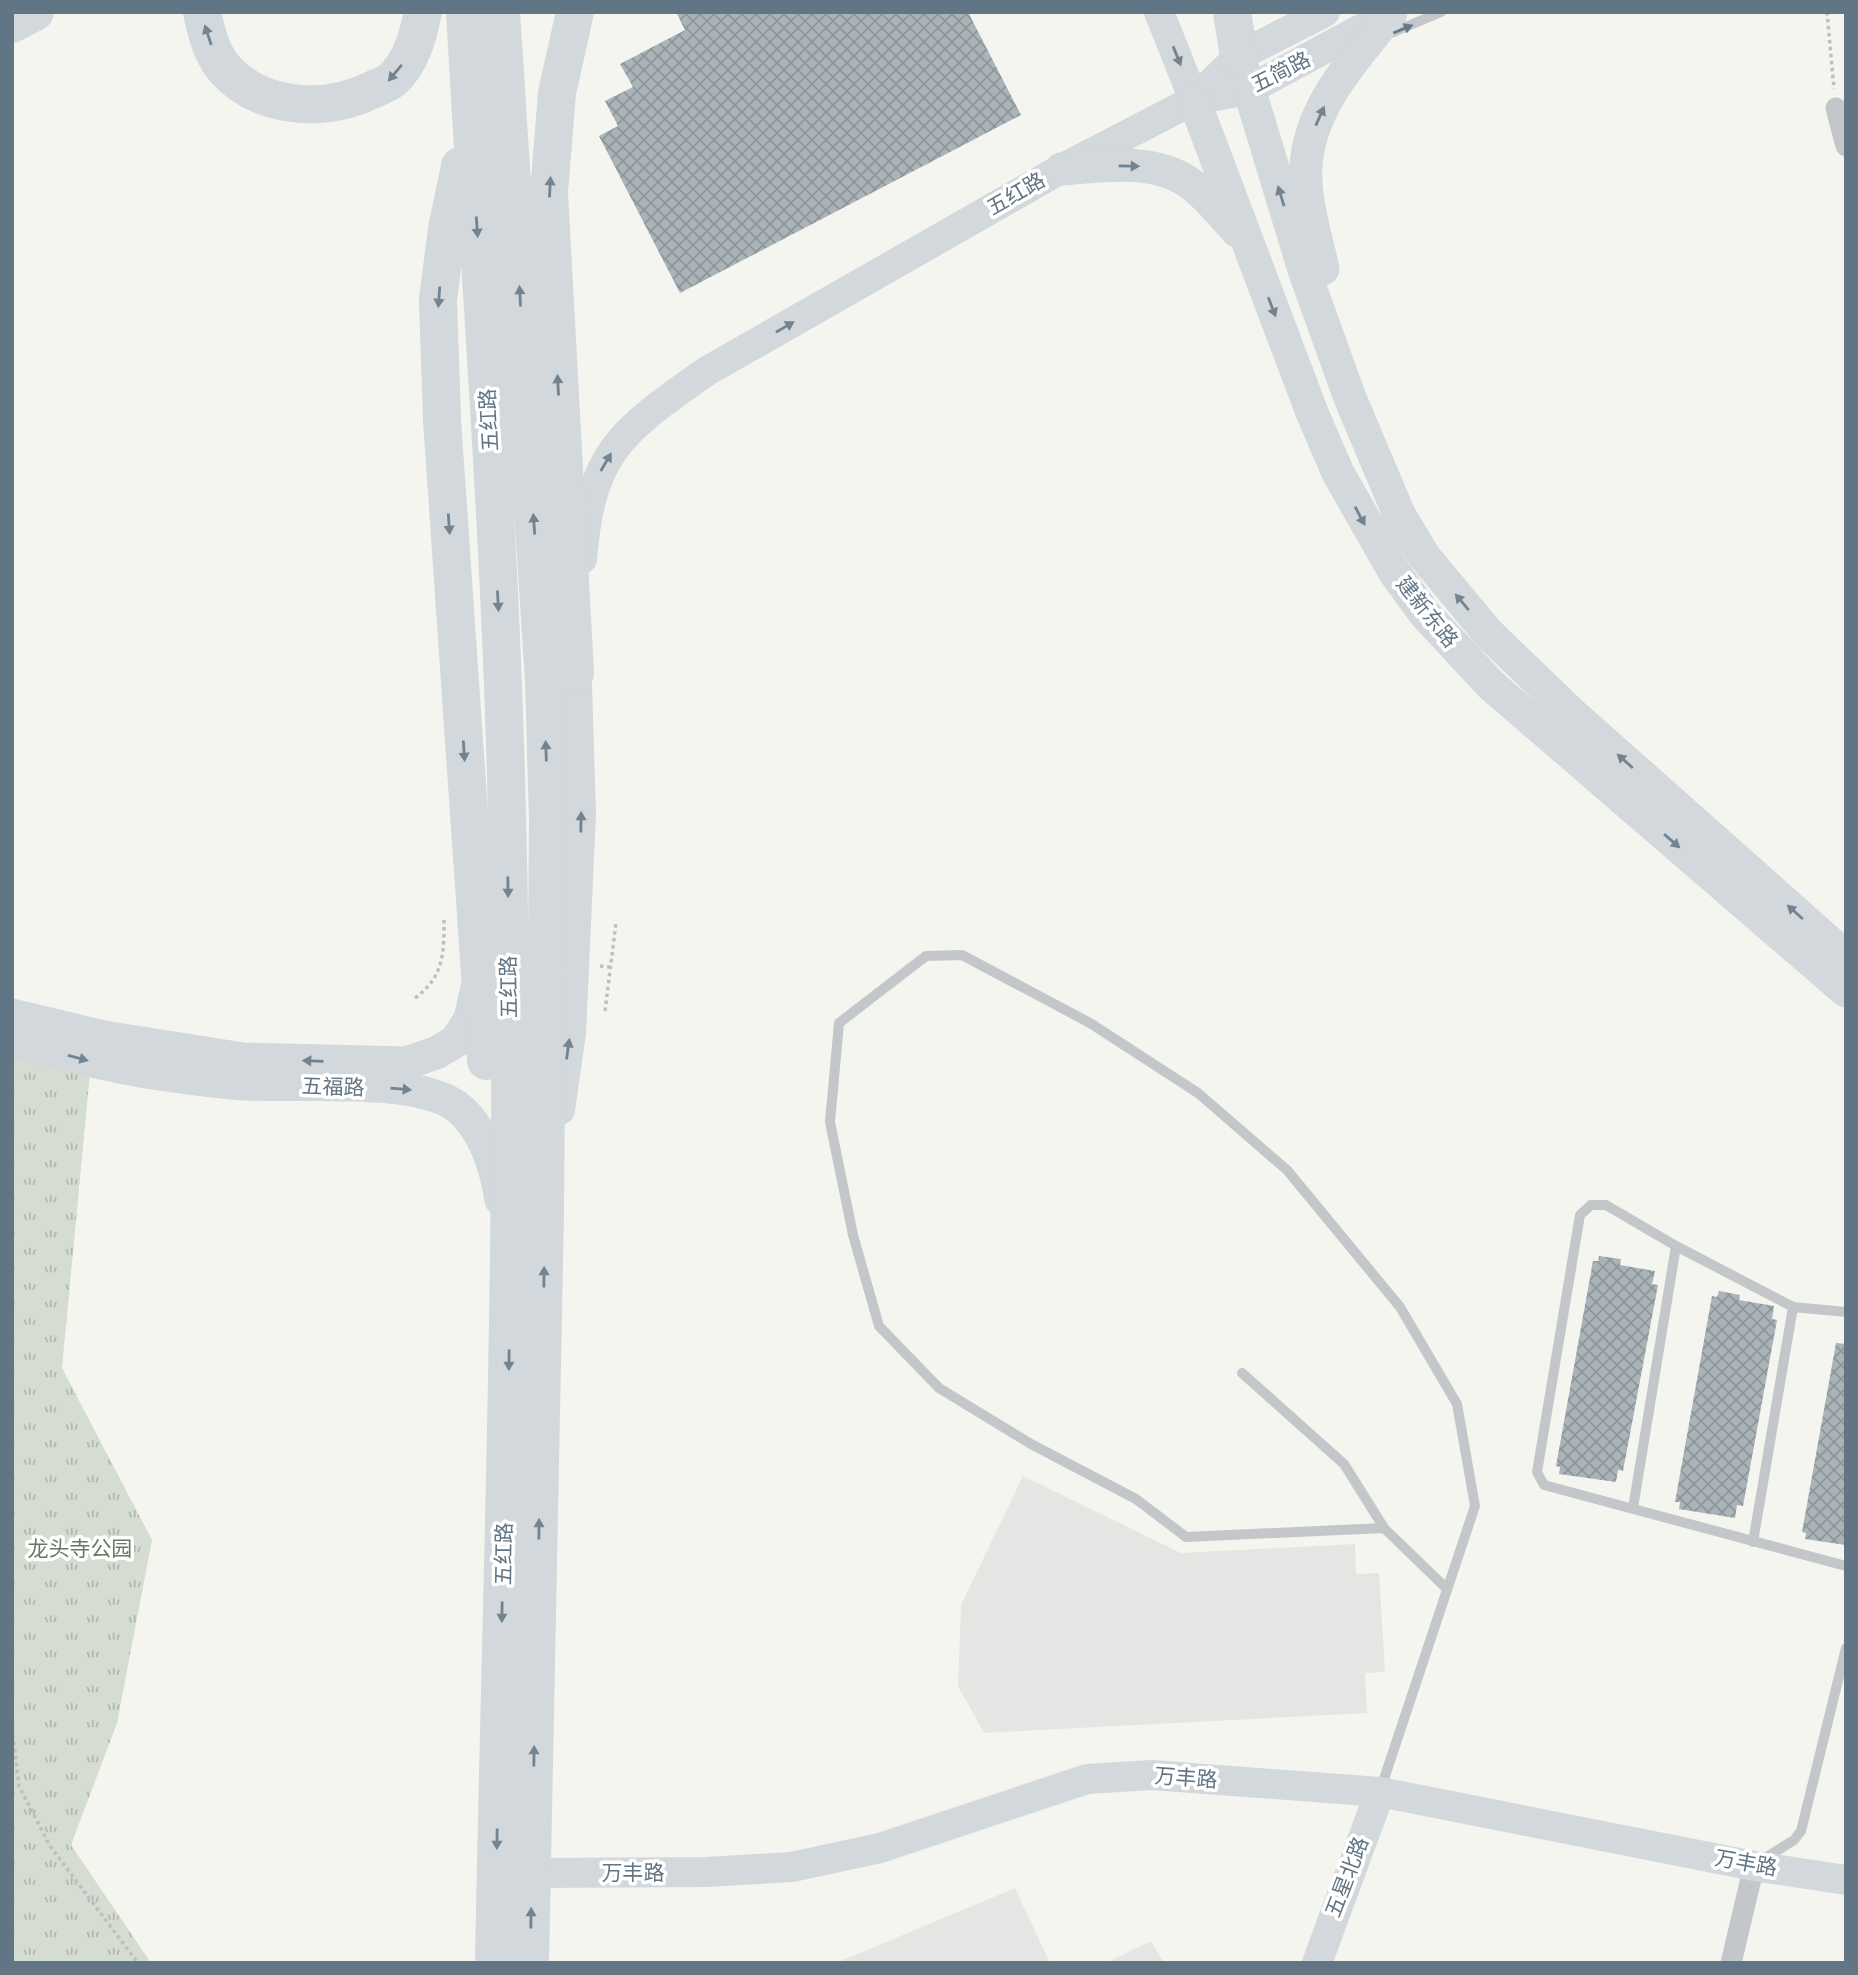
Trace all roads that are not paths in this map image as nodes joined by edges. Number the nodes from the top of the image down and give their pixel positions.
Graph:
1 (35, 12) edge
2 (202, 12) edge
3 (423, 12) edge
4 (465, 12) edge
5 (501, 12) edge
6 (509, 12) edge
7 (575, 12) edge
8 (1159, 12) edge
9 (1215, 12) edge
10 (1232, 12) edge
11 (1325, 12) edge
12 (1441, 12) edge
13 (1392, 13) edge
14 (1282, 21) dead end
15 (12, 24) edge
16 (1367, 43) junction
17 (1243, 73) junction
18 (1194, 100) junction
19 (1836, 108) road end
20 (1846, 146) edge
21 (1061, 169) junction
22 (1248, 243) junction
23 (1305, 273) junction
24 (1350, 398) junction
25 (575, 673) junction
26 (479, 952) junction
27 (1846, 957) edge
28 (1846, 991) edge
29 (12, 1015) edge
30 (12, 1041) edge
31 (493, 1161) junction
32 (545, 1213) junction
33 (1676, 1246) junction
34 (510, 1291) junction
35 (1793, 1307) junction
36 (1846, 1312) edge
37 (1242, 1373) dead end
38 (1633, 1508) junction
39 (1384, 1528) junction
40 (1753, 1542) junction
41 (1846, 1566) edge
42 (1447, 1589) junction
43 (1846, 1648) edge
44 (1380, 1792) junction
45 (1754, 1866) junction
46 (532, 1873) junction
47 (1846, 1880) edge
48 (1327, 1928) junction
49 (494, 1963) edge
50 (530, 1963) edge
51 (1299, 1963) edge
52 (1317, 1963) edge
53 (1731, 1963) edge

1 - 15 highway
3 -> 2 highway
4 -> 34 highway, 五红路
32 -> 5 highway, 五红路
6 -> 26 highway
25 -> 7 highway
8 -> 18 main road
9 - 17 main road
10 - 17 highway
11 - 17 main road, 五简路
16 -> 12 lane
13 - 16 main road
13 - 17 main road, 五简路
14 - 17 lane
16 - 17 lane
24 -> 16 main road
17 - 18 main road, 五简路
23 -> 17 main road, 建新东路
18 - 21 main road, 五红路
18 - 22 main road, 建新东路
19 - 20 street
21 -> 22 main road
25 -> 21 main road, 五红路
22 - 23 main road
22 -> 28 main road, 建新东路
23 - 24 main road, 建新东路
27 -> 24 main road, 建新东路
32 -> 25 main road, 五红路
26 -> 29 main road, 五福路
26 - 31 highway
30 -> 31 main road, 五福路
31 - 34 main road, 五福路
46 -> 32 highway, 五红路
33 - 35 lane
33 - 38 lane
33 - 38 lane
34 -> 49 highway, 五红路
35 - 36 lane
35 - 40 lane
37 - 39 lane
38 - 40 lane
39 - 42 lane
39 - 42 lane
40 - 41 lane
42 - 44 lane
43 - 45 lane
44 - 45 main road, 万丰路
44 - 46 main road, 万丰路
44 - 48 main road, 五星北路
45 - 47 main road, 万丰路
45 - 53 street
50 -> 46 highway, 五红路
48 - 51 street
48 - 52 main road, 五星北路

